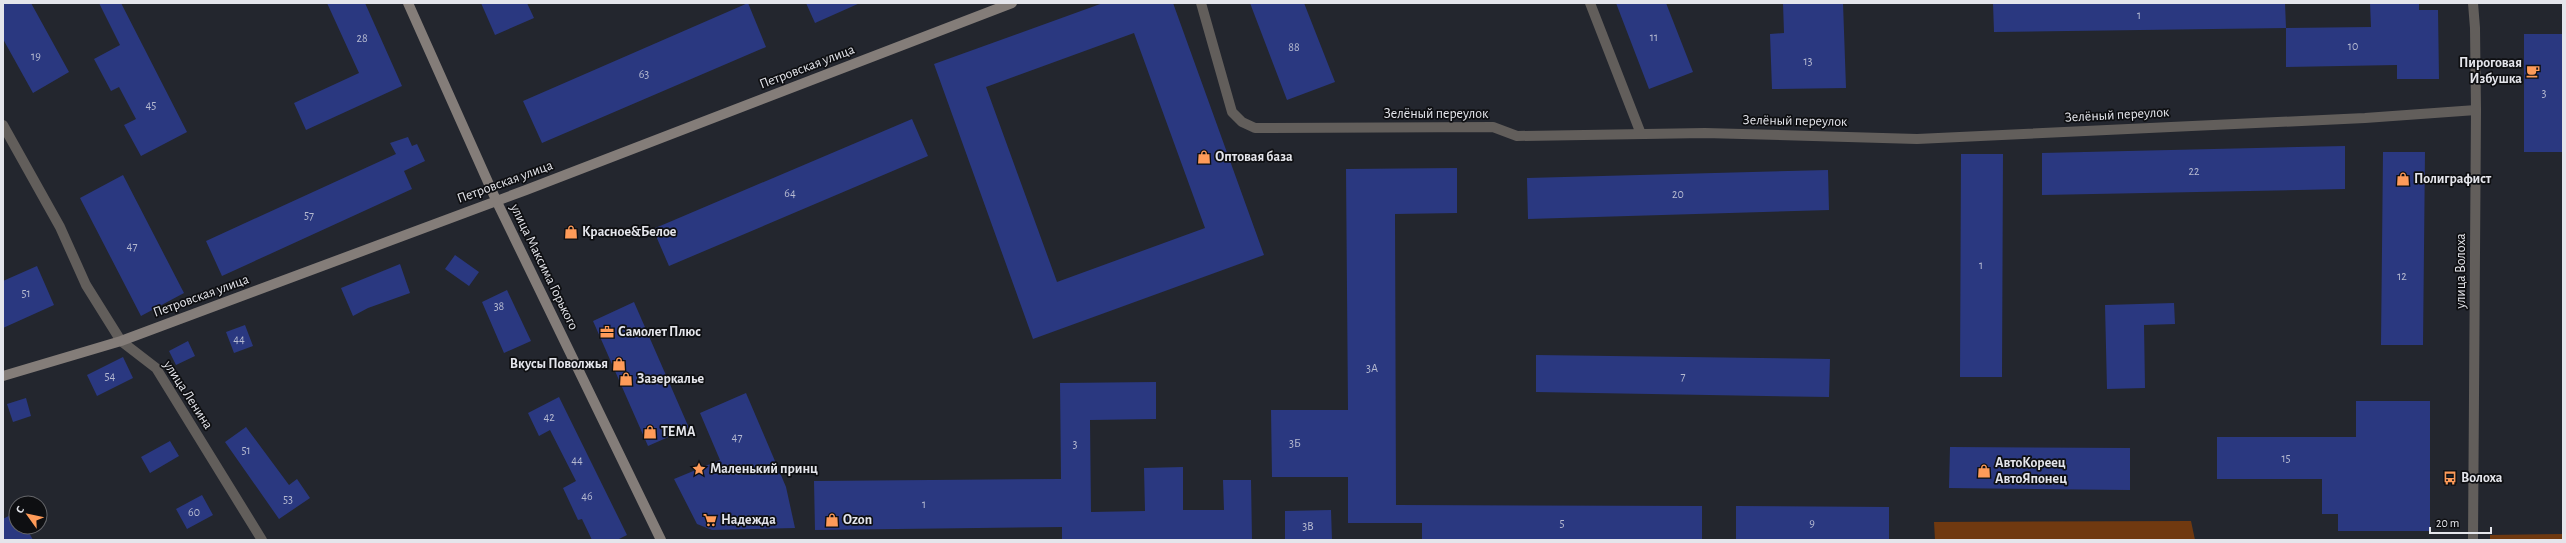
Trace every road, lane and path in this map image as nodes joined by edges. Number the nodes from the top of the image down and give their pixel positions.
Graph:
1 (408, 3) edge
2 (1012, 3) edge
3 (1202, 3) edge
4 (1590, 3) edge
5 (2473, 3) edge
6 (2476, 110) junction
7 (3, 125) edge
8 (1641, 134) junction
9 (496, 200) junction
10 (121, 341) junction
11 (3, 376) edge
12 (262, 540) edge
13 (661, 540) edge
14 (2473, 540) edge

1 - 9 main road, улица Максима Горького
2 - 9 main road, Петровская улица
3 - 8 street, Зелёный переулок
4 - 8 street
5 - 6 street, улица Волоха
6 - 8 street, Зелёный переулок
6 - 14 street, улица Волоха
7 - 10 street, улица Ленина
9 - 10 main road, Петровская улица
9 - 13 main road, улица Максима Горького
10 - 11 main road, Петровская улица
10 - 12 street, улица Ленина

